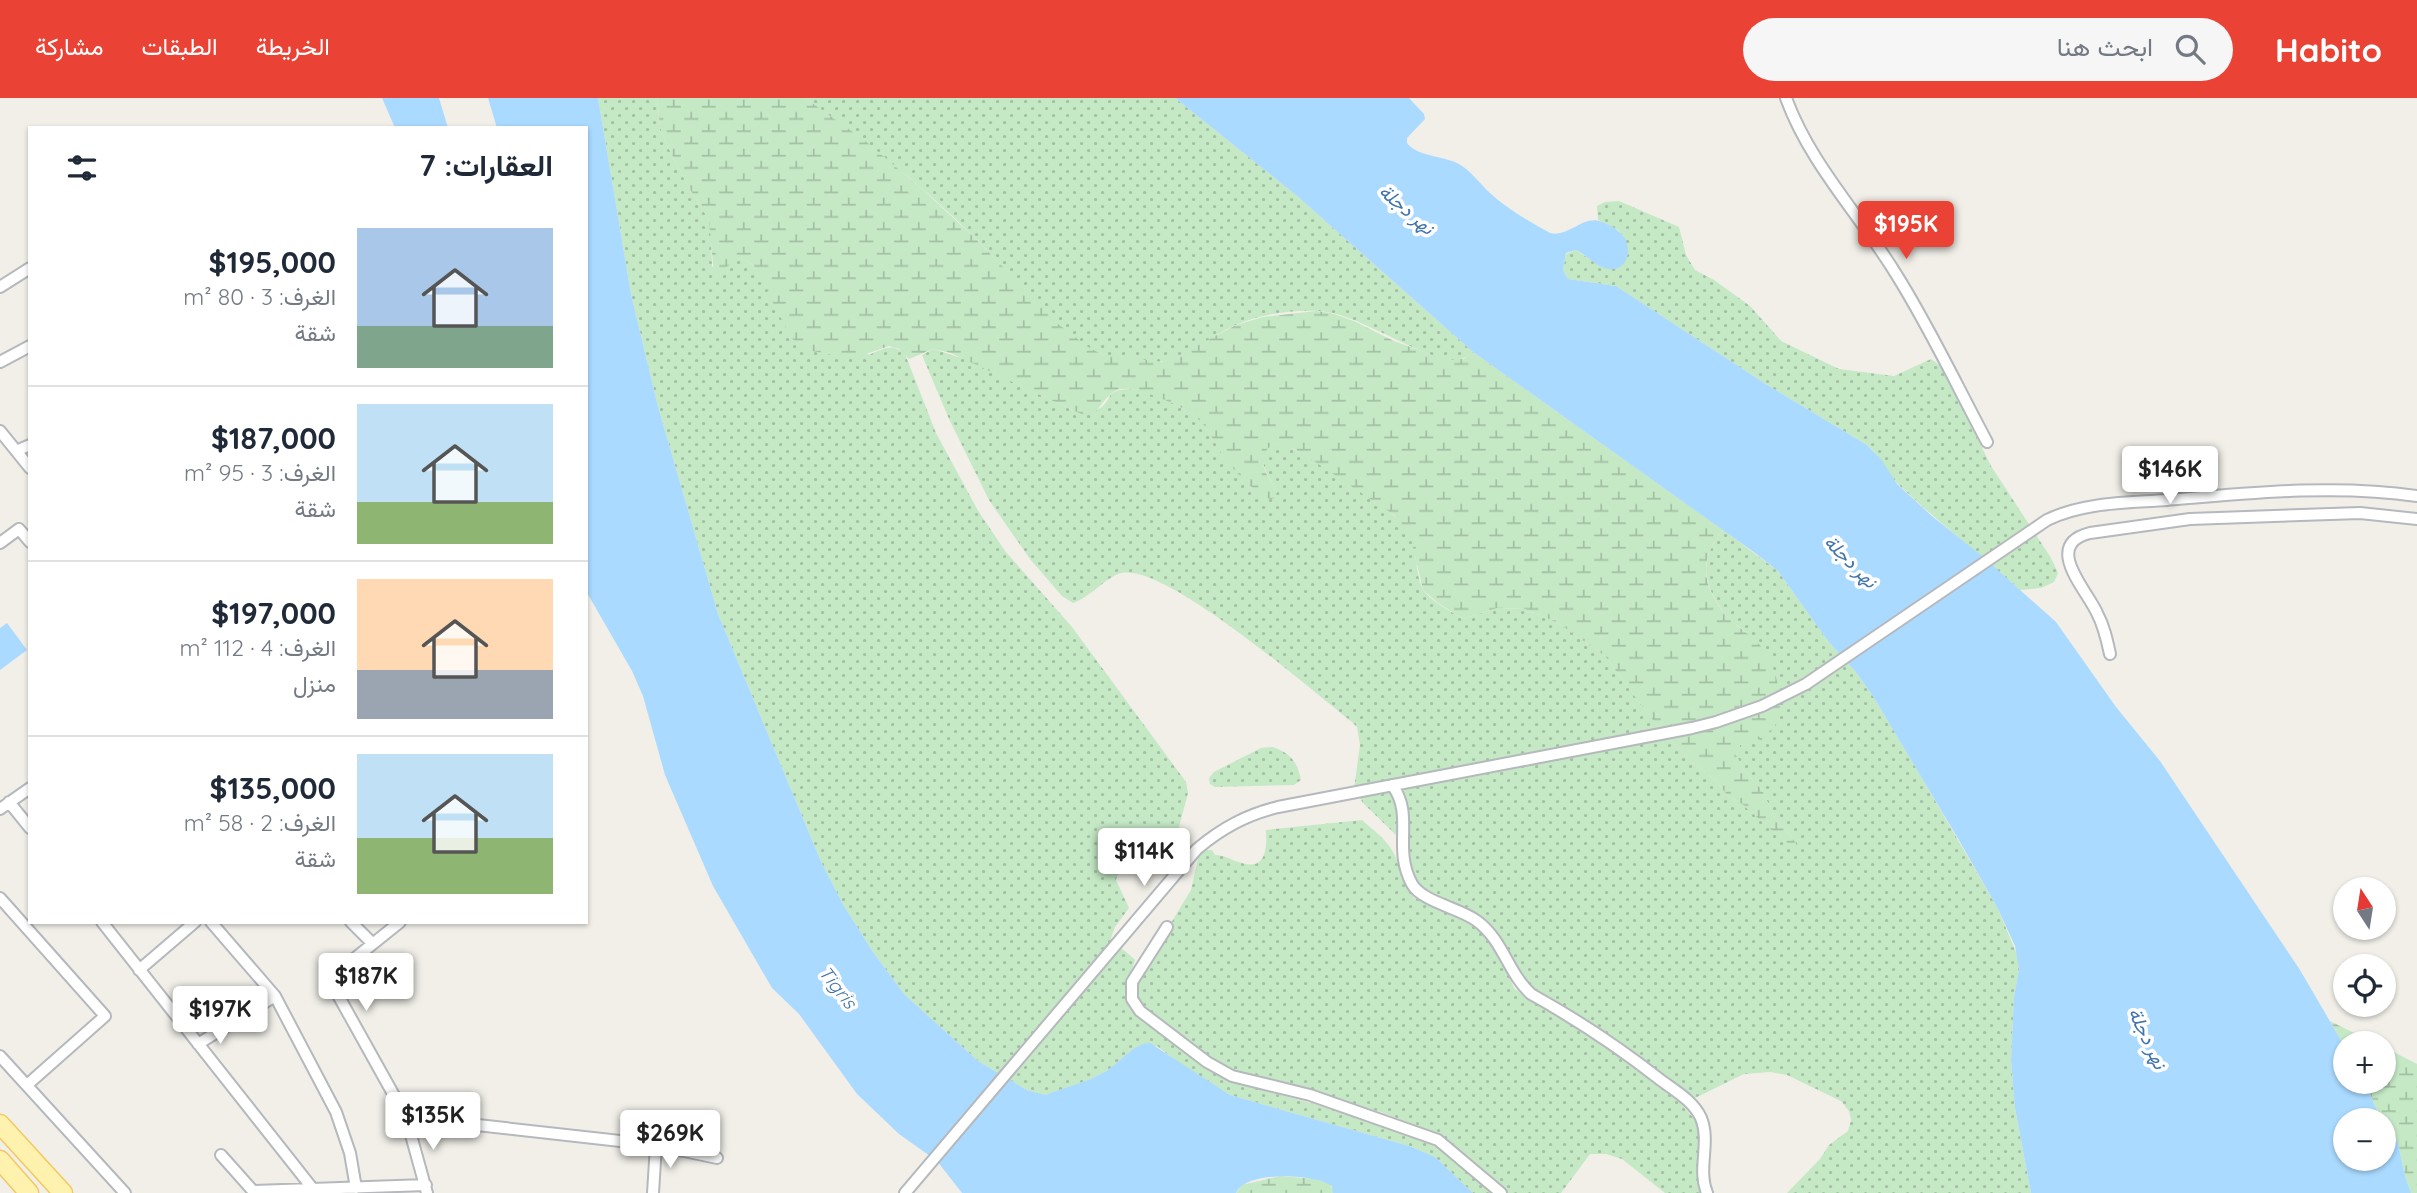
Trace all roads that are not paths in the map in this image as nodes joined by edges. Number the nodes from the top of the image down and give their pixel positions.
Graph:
1 (1786, 98) edge
2 (28, 269) edge
3 (0, 287) edge
4 (28, 347) edge
5 (0, 362) edge
6 (0, 431) edge
7 (1987, 442) dead end
8 (28, 446) edge
9 (16, 452) junction
10 (28, 466) edge
11 (2417, 496) edge
12 (2417, 519) edge
13 (28, 540) edge
14 (0, 542) edge
15 (2110, 654) dead end
16 (1392, 785) junction
17 (28, 789) edge
18 (5, 806) edge
19 (28, 826) edge
20 (0, 898) edge
21 (108, 924) edge
22 (193, 924) edge
23 (213, 924) edge
24 (353, 924) edge
25 (397, 924) edge
26 (1167, 927) dead end
27 (372, 943) junction
28 (139, 970) junction
29 (275, 996) junction
30 (198, 1044) junction
31 (0, 1056) edge
32 (27, 1085) junction
33 (406, 1117) junction
34 (0, 1124) edge
35 (656, 1145) junction
36 (221, 1154) dead end
37 (718, 1158) dead end
38 (0, 1160) edge
39 (356, 1188) junction
40 (313, 1189) junction
41 (427, 1189) edge
42 (327, 1191) edge
43 (29, 1193) edge
44 (63, 1193) edge
45 (125, 1193) edge
46 (653, 1193) edge
47 (905, 1193) edge
48 (1501, 1193) edge
49 (1707, 1193) edge

1 - 7 street
2 - 3 street
4 - 5 street
6 - 9 street
8 - 9 street
9 - 10 street
11 - 16 street
12 - 15 street
13 - 14 street
16 - 47 street
16 - 49 street
17 - 18 street
18 - 19 street
20 - 32 street
21 - 28 street
22 - 28 street
23 - 29 street
24 - 27 street
25 - 27 street
26 - 48 street
27 - 33 street
28 - 30 street
29 - 30 street
29 - 39 street
30 - 40 street
31 - 32 street
32 - 45 street
33 - 35 street
33 - 41 street
34 - 44 main road
35 - 37 street
35 - 46 street
36 - 40 street
38 - 43 main road
39 - 41 street
39 - 42 street
40 - 42 street

